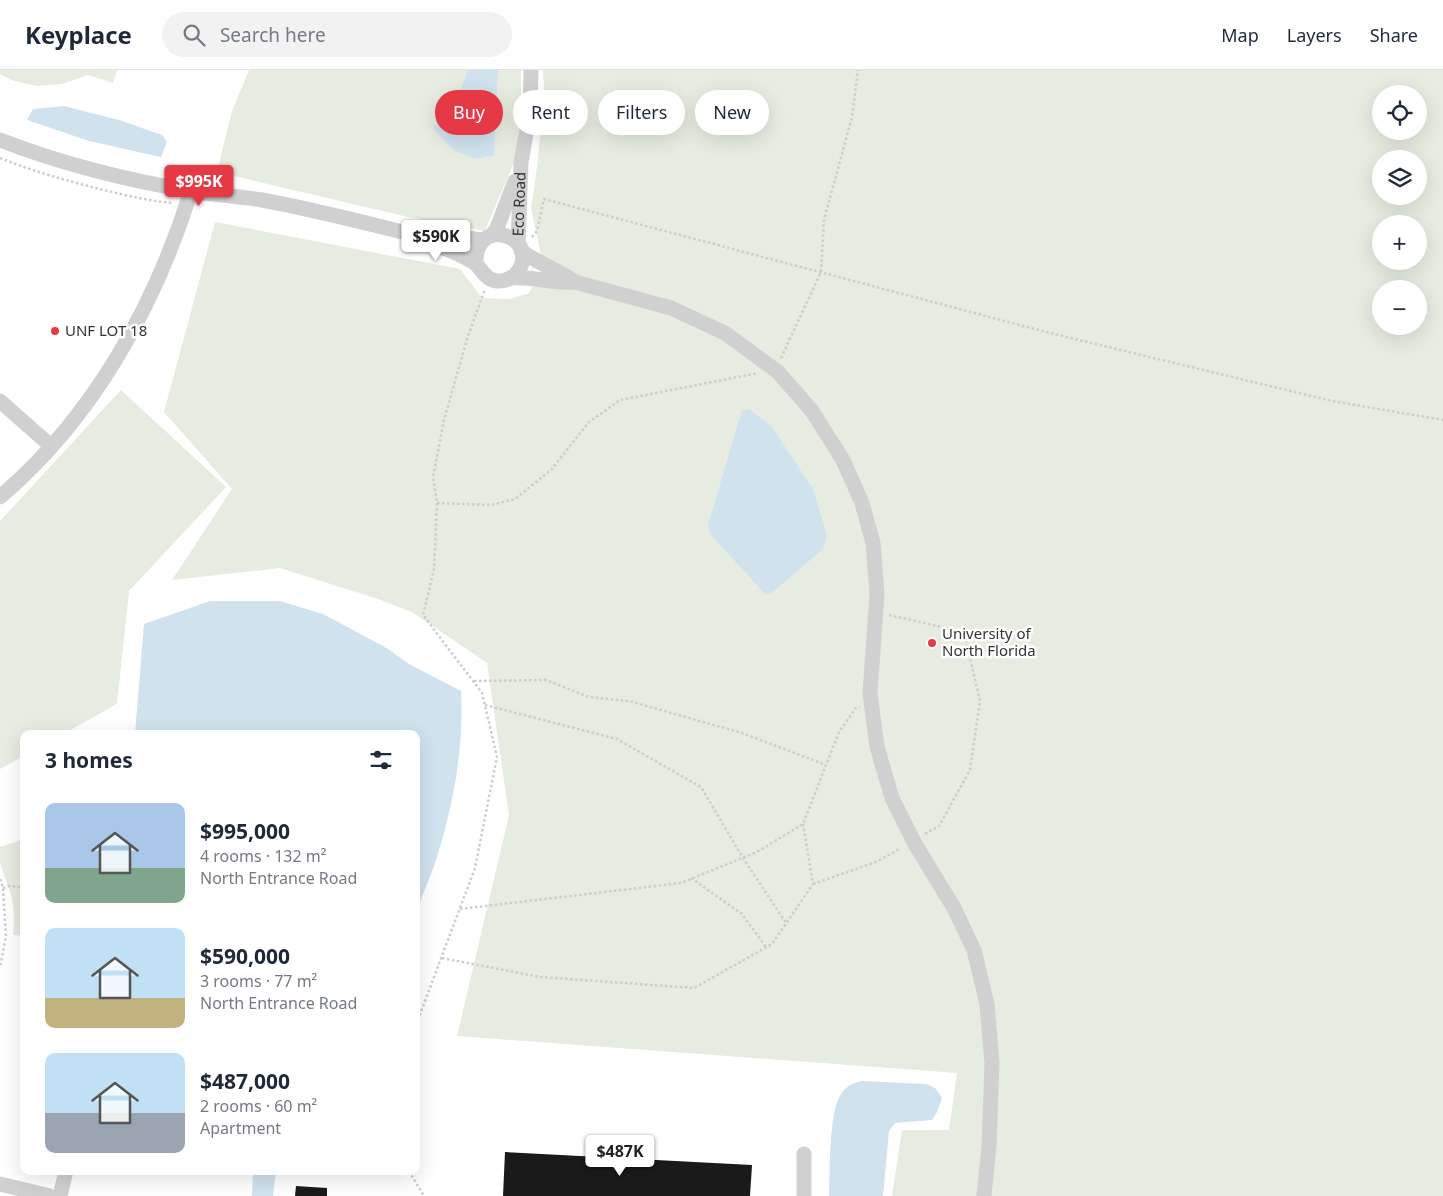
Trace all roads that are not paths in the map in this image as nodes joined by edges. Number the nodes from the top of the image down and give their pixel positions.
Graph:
1 (531, 70) edge
2 (0, 140) edge
3 (521, 163) junction
4 (189, 197) junction
5 (410, 234) junction
6 (488, 238) junction
7 (520, 248) junction
8 (476, 264) junction
9 (510, 278) junction
10 (575, 282) junction
11 (0, 401) edge
12 (51, 446) junction
13 (0, 497) edge
14 (804, 1154) dead end
15 (65, 1175) edge
16 (0, 1184) edge
17 (50, 1196) edge
18 (60, 1196) edge
19 (804, 1196) edge
20 (984, 1196) edge

1 - 3 street, Eco Road
2 - 4 street
3 - 6 street, Eco Road
3 - 7 street, Eco Road
4 - 5 street
4 - 12 street
5 - 6 street
5 - 8 street
6 - 7 street
6 - 8 street
7 - 9 street
7 - 10 street
8 - 9 street
9 - 10 street
10 - 20 street
11 - 12 street
12 - 13 street
14 - 19 street
15 - 18 street
16 - 17 street

